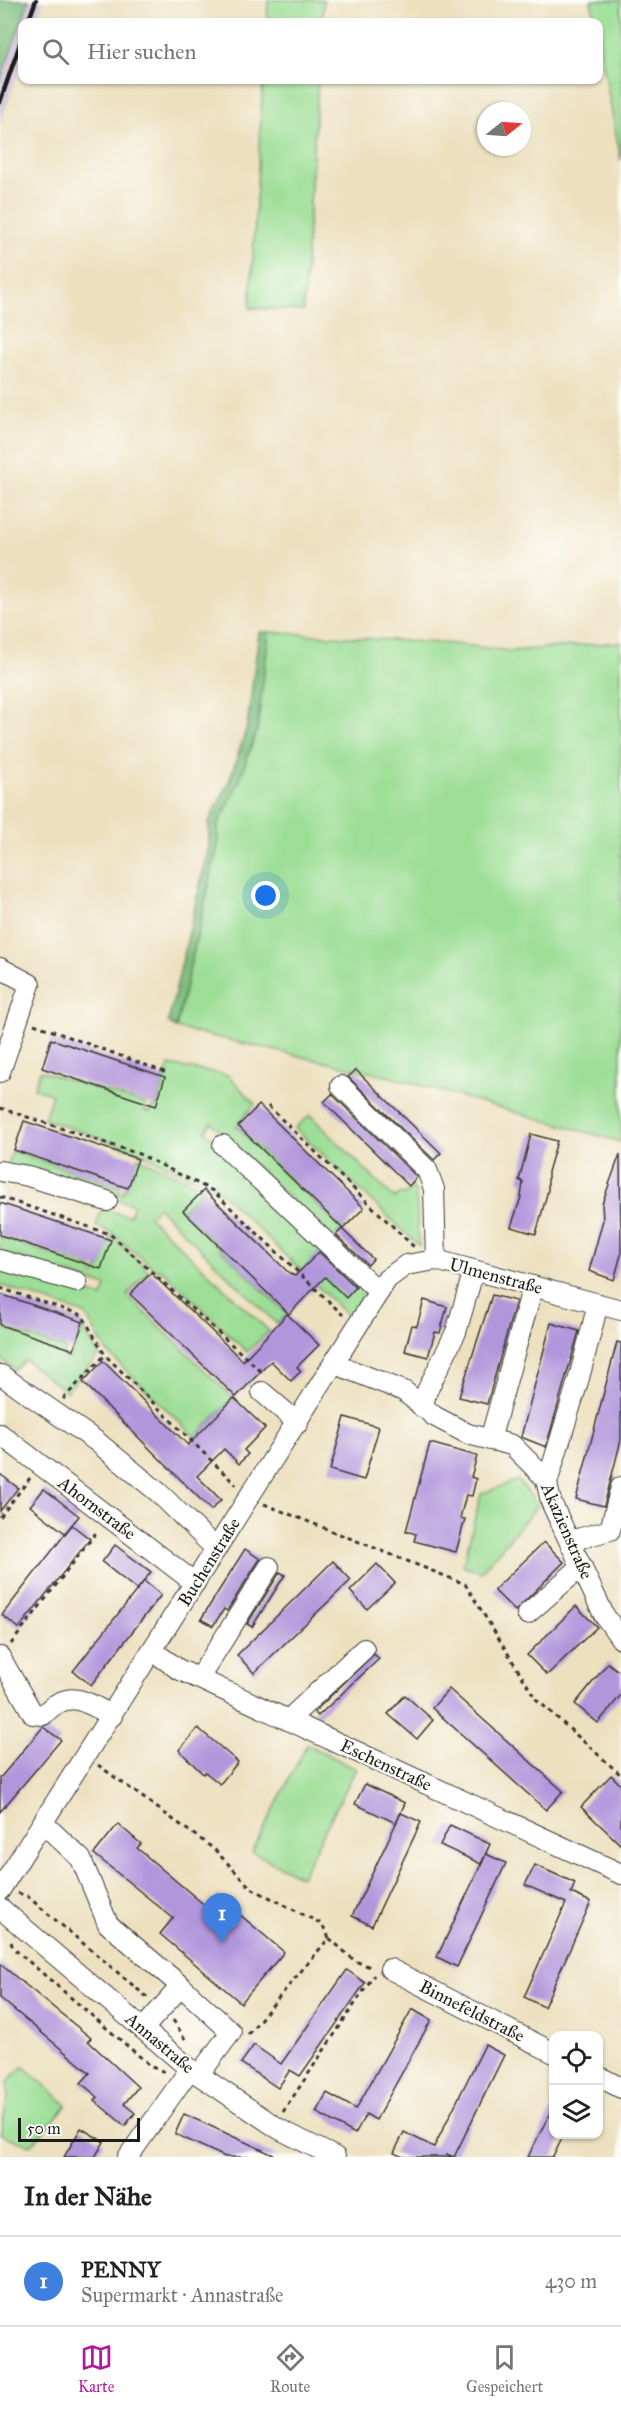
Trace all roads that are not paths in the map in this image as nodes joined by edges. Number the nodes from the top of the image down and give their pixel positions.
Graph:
1 (0, 968) edge
2 (5, 1039) edge
3 (0, 1072) edge
4 (341, 1086) dead end
5 (223, 1145) dead end
6 (0, 1171) edge
7 (107, 1202) dead end
8 (0, 1260) edge
9 (427, 1262) junction
10 (474, 1270) junction
11 (77, 1282) dead end
12 (533, 1286) junction
13 (379, 1292) junction
14 (598, 1304) junction
15 (621, 1310) edge
16 (335, 1364) junction
17 (1, 1376) edge
18 (267, 1386) road end
19 (422, 1407) junction
20 (298, 1423) junction
21 (0, 1434) edge
22 (490, 1440) junction
23 (547, 1482) junction
24 (621, 1487) edge
25 (618, 1511) edge
26 (615, 1533) edge
27 (570, 1541) junction
28 (216, 1549) junction
29 (582, 1566) junction
30 (269, 1567) dead end
31 (195, 1583) junction
32 (527, 1614) dead end
33 (621, 1639) edge
34 (364, 1649) dead end
35 (153, 1651) junction
36 (0, 1658) edge
37 (199, 1678) junction
38 (112, 1716) junction
39 (288, 1720) junction
40 (43, 1824) junction
41 (621, 1874) edge
42 (1, 1888) edge
43 (0, 1908) edge
44 (390, 1969) dead end
45 (181, 1986) junction
46 (143, 2029) junction
47 (549, 2050) edge
48 (195, 2072) junction
49 (603, 2079) edge
50 (621, 2088) edge
51 (128, 2157) edge
52 (335, 2157) edge

1 - 2 street
2 - 3 street
4 - 9 street, Ulmenstraße
5 - 13 street
6 - 7 street
8 - 11 street
9 - 10 street, Ulmenstraße
9 - 13 street, Buchenstraße
10 - 12 street, Ulmenstraße
10 - 19 street
12 - 14 street, Ulmenstraße
12 - 22 street
13 - 16 street, Buchenstraße
14 - 15 street, Ulmenstraße
14 - 23 street
16 - 19 street, Akazienstraße
16 - 20 street, Buchenstraße
17 - 28 street
18 - 20 street
19 - 22 street, Akazienstraße
20 - 28 street, Buchenstraße
21 - 31 street, Ahornstraße
22 - 23 street, Akazienstraße
23 - 27 street, Akazienstraße
24 - 25 street
25 - 26 street
26 - 27 street
27 - 29 street, Akazienstraße
28 - 31 street, Buchenstraße
29 - 32 street
29 - 33 street, Akazienstraße
30 - 37 street
31 - 35 street, Buchenstraße
34 - 39 street
35 - 37 street, Eschenstraße
35 - 38 street, Buchenstraße
36 - 38 street
37 - 39 street, Eschenstraße
38 - 40 street, Buchenstraße
39 - 41 street, Eschenstraße
40 - 42 street, Buchenstraße
40 - 45 street
43 - 46 street, Annastraße
44 - 47 street, Binnefeldstraße
45 - 46 street
45 - 48 street
46 - 48 street, Annastraße
48 - 51 street
48 - 52 street, Annastraße
49 - 50 street

